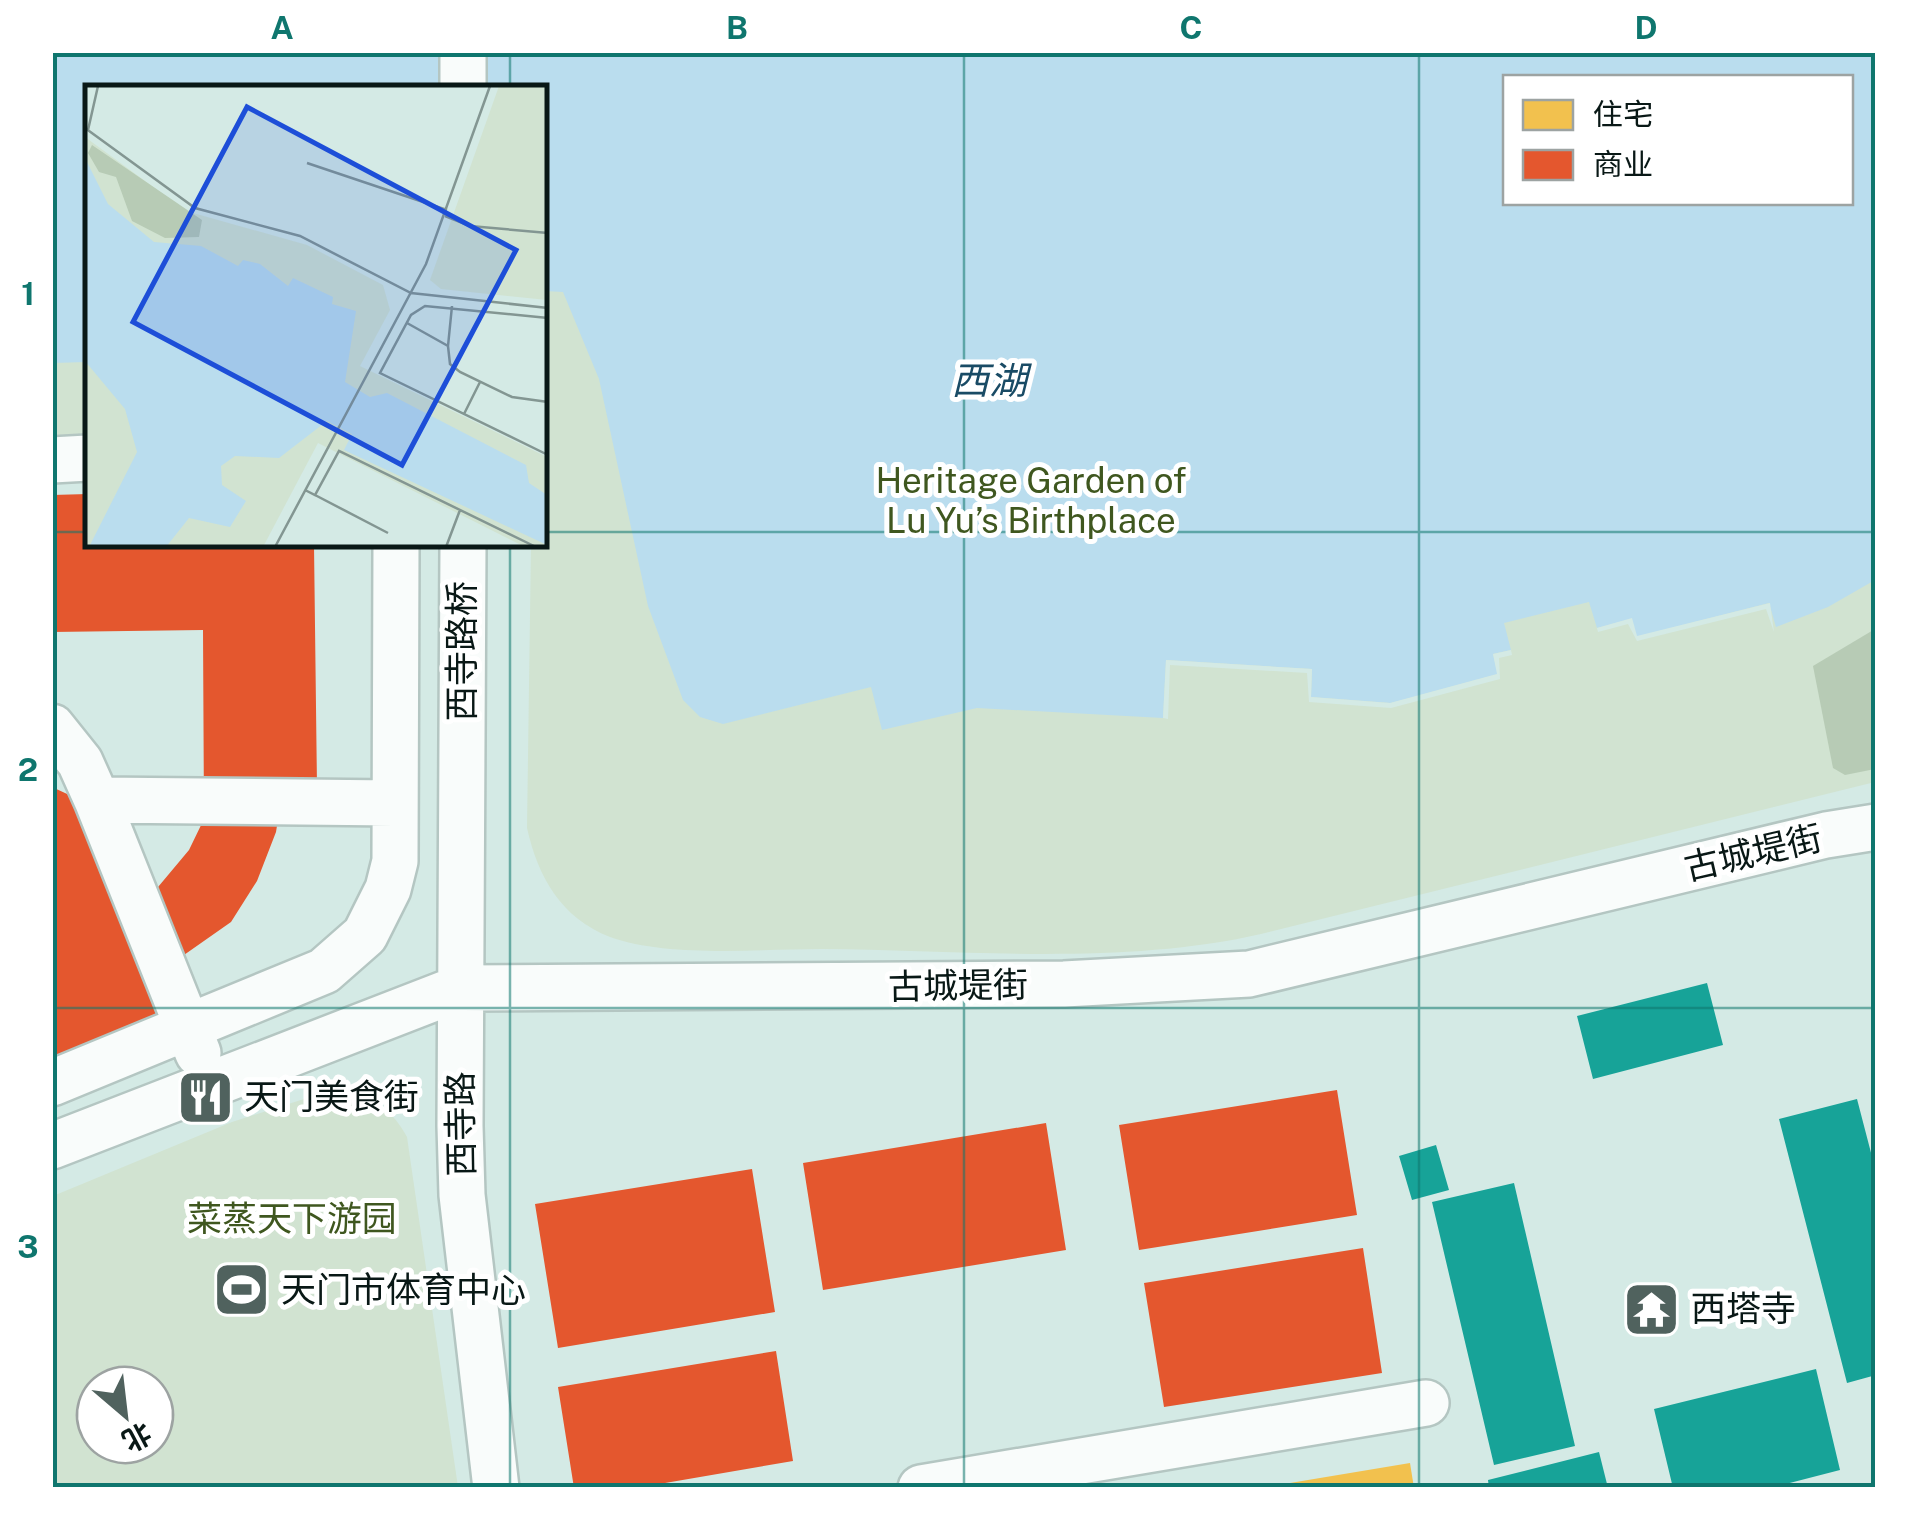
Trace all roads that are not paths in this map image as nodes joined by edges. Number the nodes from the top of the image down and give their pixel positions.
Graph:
1 (463, 52) edge
2 (463, 85) edge
3 (85, 458) edge
4 (52, 460) edge
5 (396, 548) edge
6 (462, 548) edge
7 (52, 727) edge
8 (462, 758) joint
9 (97, 800) junction
10 (394, 803) junction
11 (1876, 827) edge
12 (460, 988) junction
13 (188, 1028) junction
14 (52, 1083) edge
15 (210, 1083) junction
16 (52, 1146) edge
17 (1426, 1403) dead end
18 (496, 1488) edge
19 (921, 1488) edge

1 - 2 street
3 - 4 street
5 - 10 street
6 - 8 street, 西寺路桥
7 - 9 street
8 - 12 street, 西寺路
9 - 10 street
9 - 13 street
10 - 13 street
11 - 12 street, 古城堤街
12 - 15 street, 古城堤街
12 - 18 street, 西寺路
13 - 14 street
13 - 15 street
15 - 16 street, 古城堤街
17 - 19 street

